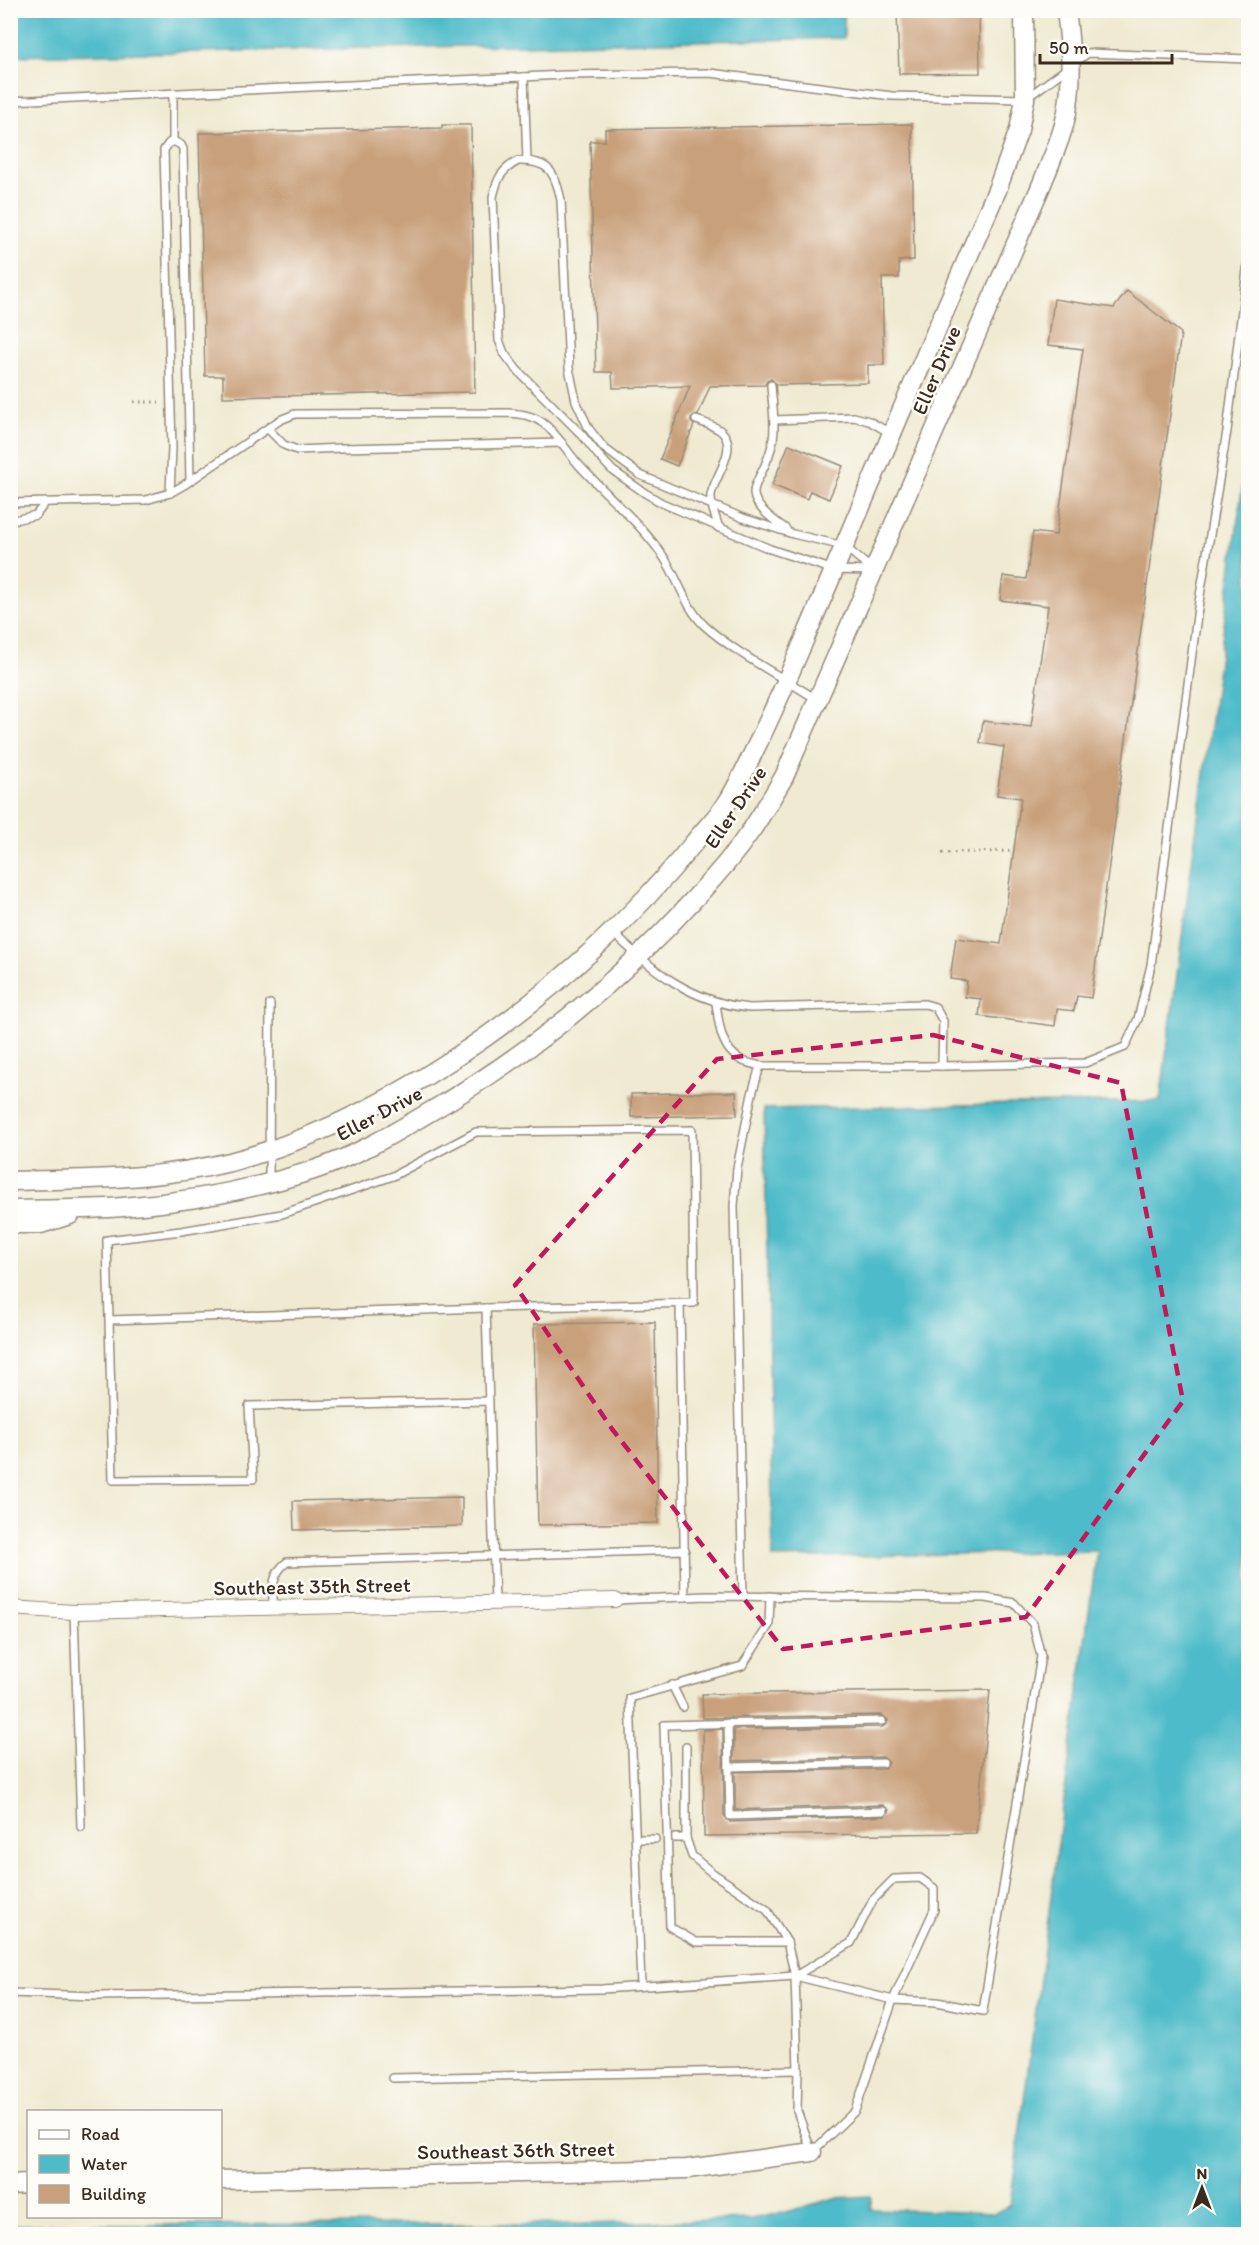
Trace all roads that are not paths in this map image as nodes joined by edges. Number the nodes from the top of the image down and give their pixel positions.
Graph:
1 (1024, 10) edge
2 (1066, 10) edge
3 (1248, 59) edge
4 (1070, 64) junction
5 (524, 77) junction
6 (173, 93) junction
7 (1025, 99) junction
8 (10, 101) edge
9 (173, 141) junction
10 (527, 161) junction
11 (1248, 262) edge
12 (771, 385) dead end
13 (696, 420) dead end
14 (774, 420) junction
15 (267, 429) junction
16 (892, 434) junction
17 (562, 443) junction
18 (190, 480) junction
19 (170, 493) junction
20 (10, 503) edge
21 (45, 503) junction
22 (713, 505) junction
23 (10, 521) edge
24 (719, 528) junction
25 (793, 534) junction
26 (844, 546) junction
27 (834, 570) junction
28 (874, 571) junction
29 (787, 681) junction
30 (818, 700) junction
31 (612, 932) junction
32 (638, 956) junction
33 (716, 1003) junction
34 (270, 1004) dead end
35 (760, 1066) junction
36 (942, 1066) junction
37 (269, 1149) junction
38 (10, 1181) edge
39 (269, 1182) junction
40 (95, 1208) junction
41 (10, 1210) edge
42 (10, 1224) edge
43 (680, 1304) junction
44 (486, 1308) junction
45 (110, 1320) junction
46 (489, 1401) junction
47 (685, 1550) junction
48 (493, 1556) junction
49 (742, 1596) junction
50 (770, 1596) junction
51 (686, 1597) junction
52 (615, 1600) joint
53 (495, 1603) junction
54 (273, 1607) junction
55 (10, 1608) edge
56 (74, 1612) junction
57 (672, 1684) junction
58 (682, 1707) dead end
59 (882, 1721) dead end
60 (728, 1723) junction
61 (686, 1747) dead end
62 (883, 1763) dead end
63 (729, 1767) junction
64 (883, 1811) dead end
65 (81, 1827) dead end
66 (675, 1838) dead end
67 (686, 1838) junction
68 (636, 1839) junction
69 (655, 1839) dead end
70 (787, 1942) junction
71 (795, 1976) junction
72 (641, 1986) junction
73 (10, 1993) edge
74 (893, 2000) junction
75 (798, 2070) junction
76 (393, 2078) dead end
77 (812, 2152) junction
78 (222, 2180) edge
79 (27, 2184) edge
80 (10, 2185) edge

1 - 7 street, Eller Drive
2 - 4 street, Eller Drive
3 - 4 lane
4 - 7 lane
4 - 28 street, Eller Drive
5 - 6 lane
5 - 7 lane
5 - 10 lane
6 - 8 lane
6 - 9 lane
7 - 16 street, Eller Drive
9 - 18 lane
9 - 19 lane
10 - 22 lane
10 - 24 lane
11 - 36 lane
12 - 14 lane
13 - 22 lane
14 - 16 lane
14 - 25 lane
15 - 17 lane
15 - 17 lane
15 - 18 lane
16 - 26 street, Eller Drive
17 - 29 lane
18 - 19 lane
19 - 21 lane
20 - 21 lane
21 - 23 lane
22 - 24 lane
22 - 25 lane
24 - 27 lane
25 - 26 lane
26 - 27 street, Eller Drive
26 - 28 lane
27 - 28 lane
27 - 29 street, Eller Drive
28 - 30 street, Eller Drive
29 - 30 lane
29 - 31 street, Eller Drive
30 - 32 street, Eller Drive
31 - 32 lane
31 - 37 street, Eller Drive
32 - 33 lane
32 - 39 street, Eller Drive
33 - 35 lane
33 - 36 lane
34 - 37 lane
35 - 36 lane
35 - 49 lane
37 - 38 street, Eller Drive
37 - 39 lane
39 - 40 street, Eller Drive
40 - 41 street, Eller Drive
40 - 42 street
43 - 44 lane
43 - 45 lane
43 - 47 lane
44 - 45 lane
44 - 46 lane
45 - 46 lane
46 - 48 lane
47 - 48 lane
47 - 51 lane
48 - 53 lane
48 - 54 lane
49 - 50 lane
49 - 51 lane
50 - 57 lane
50 - 74 lane
51 - 52 lane
52 - 53 street, Southeast 35th Street
53 - 54 street, Southeast 35th Street
54 - 56 street, Southeast 35th Street
55 - 56 street, Southeast 35th Street
56 - 65 lane
57 - 58 lane
57 - 68 lane
59 - 60 lane
60 - 63 lane
60 - 70 lane, bridge
61 - 67 lane
62 - 63 lane
63 - 64 lane
66 - 67 lane
67 - 70 lane
68 - 69 lane
68 - 72 lane
70 - 71 lane
71 - 72 lane
71 - 74 lane
71 - 74 lane
71 - 75 lane
72 - 73 lane
74 - 77 lane
75 - 76 lane
75 - 77 lane
77 - 78 street, Southeast 36th Street
79 - 80 street

